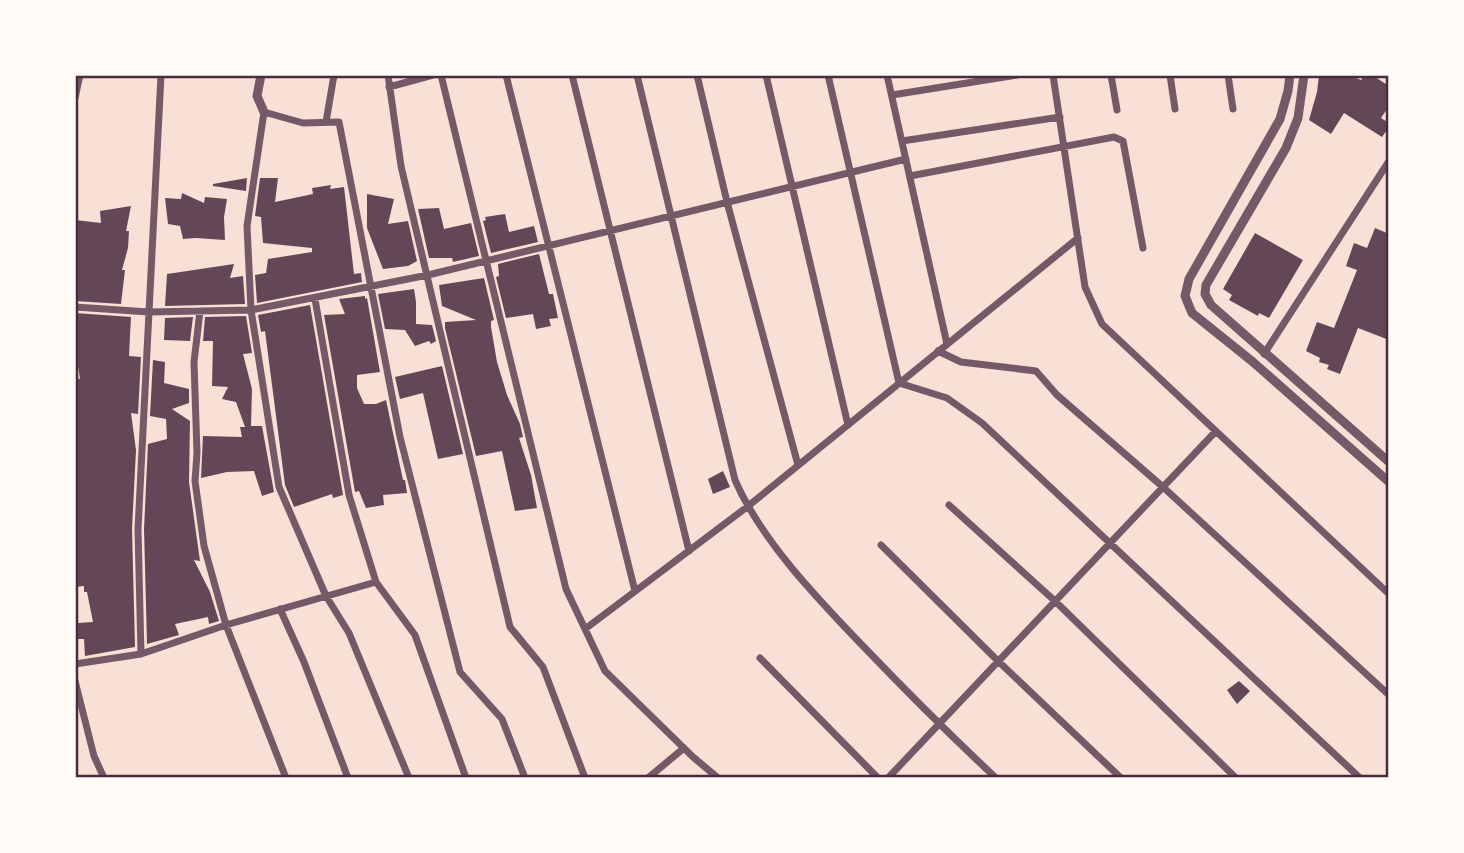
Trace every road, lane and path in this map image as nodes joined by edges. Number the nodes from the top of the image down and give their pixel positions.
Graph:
1 (80, 75) edge
2 (162, 75) edge
3 (261, 75) edge
4 (334, 75) edge
5 (388, 75) edge
6 (433, 75) edge
7 (440, 75) edge
8 (506, 75) edge
9 (572, 75) edge
10 (637, 75) edge
11 (697, 75) edge
12 (766, 75) edge
13 (828, 75) edge
14 (887, 75) edge
15 (1017, 75) edge
16 (1053, 75) edge
17 (1111, 75) edge
18 (1170, 75) edge
19 (1228, 75) edge
20 (1290, 75) edge
21 (1304, 75) edge
22 (389, 87) junction
23 (892, 95) junction
24 (75, 98) edge
25 (1175, 109) dead end
26 (1233, 109) dead end
27 (1117, 110) dead end
28 (264, 112) junction
29 (1060, 117) junction
30 (326, 122) junction
31 (902, 141) junction
32 (1064, 146) junction
33 (906, 159) junction
34 (1389, 161) edge
35 (850, 172) junction
36 (910, 176) junction
37 (792, 187) junction
38 (727, 202) junction
39 (670, 216) junction
40 (608, 231) junction
41 (1078, 238) junction
42 (548, 246) junction
43 (1143, 248) dead end
44 (486, 261) junction
45 (428, 275) junction
46 (371, 286) junction
47 (315, 299) junction
48 (75, 307) edge
49 (251, 310) junction
50 (200, 311) junction
51 (149, 312) junction
52 (947, 344) junction
53 (939, 351) junction
54 (1264, 354) junction
55 (899, 383) junction
56 (848, 425) junction
57 (1216, 431) junction
58 (1389, 462) edge
59 (798, 465) junction
60 (1389, 482) edge
61 (1163, 487) junction
62 (949, 505) dead end
63 (747, 507) junction
64 (1110, 542) junction
65 (881, 545) dead end
66 (689, 551) junction
67 (376, 582) junction
68 (635, 591) junction
69 (1389, 594) edge
70 (326, 596) junction
71 (1055, 601) junction
72 (280, 609) junction
73 (226, 625) junction
74 (585, 629) junction
75 (141, 654) junction
76 (760, 658) dead end
77 (998, 661) junction
78 (75, 664) edge
79 (75, 681) edge
80 (1389, 695) edge
81 (938, 725) junction
82 (684, 748) junction
83 (104, 778) edge
84 (286, 778) edge
85 (348, 778) edge
86 (409, 778) edge
87 (466, 778) edge
88 (525, 778) edge
89 (585, 778) edge
90 (648, 778) edge
91 (718, 778) edge
92 (878, 778) edge
93 (888, 778) edge
94 (996, 778) edge
95 (1121, 778) edge
96 (1236, 778) edge
97 (1360, 778) edge

1 - 24 street
2 - 51 street
3 - 28 street
4 - 30 street
5 - 22 street
6 - 22 street
7 - 44 street
8 - 42 street
9 - 40 street
10 - 39 street
11 - 38 street
12 - 37 street
13 - 35 street
14 - 23 street
15 - 23 street
16 - 29 street
17 - 27 street
18 - 25 street
19 - 26 street
20 - 60 street
21 - 54 street
22 - 45 street
23 - 31 street
28 - 30 street
28 - 49 street
29 - 31 street
29 - 32 street
30 - 46 street
31 - 33 street
32 - 36 street
32 - 41 street
32 - 43 street
33 - 35 street
33 - 36 street
34 - 54 street
35 - 37 street
35 - 55 street
36 - 52 street
37 - 38 street
37 - 56 street
38 - 39 street
38 - 59 street
39 - 40 street
39 - 63 street
40 - 42 street
40 - 66 street
41 - 52 street
41 - 57 street
42 - 44 street
42 - 68 street
44 - 45 street
44 - 74 street
45 - 46 street
45 - 89 street
46 - 47 street
46 - 88 street
47 - 49 street
47 - 67 street
48 - 51 street
49 - 50 street
49 - 70 street
50 - 51 street
50 - 73 street
51 - 75 street
52 - 53 street
53 - 55 street
53 - 61 street
54 - 58 street
55 - 56 street
55 - 64 street
56 - 59 street
57 - 61 street
57 - 69 street
59 - 63 street
61 - 64 street
61 - 80 street
62 - 71 street
63 - 66 street
63 - 81 street
64 - 71 street
64 - 97 street
65 - 77 street
66 - 68 street
67 - 70 street
67 - 87 street
68 - 74 street
70 - 72 street
70 - 86 street
71 - 77 street
71 - 96 street
72 - 73 street
72 - 85 street
73 - 75 street
73 - 84 street
74 - 82 street
75 - 78 street
76 - 92 street
77 - 81 street
77 - 95 street
79 - 83 street
81 - 93 street
81 - 94 street
82 - 90 street
82 - 91 street

